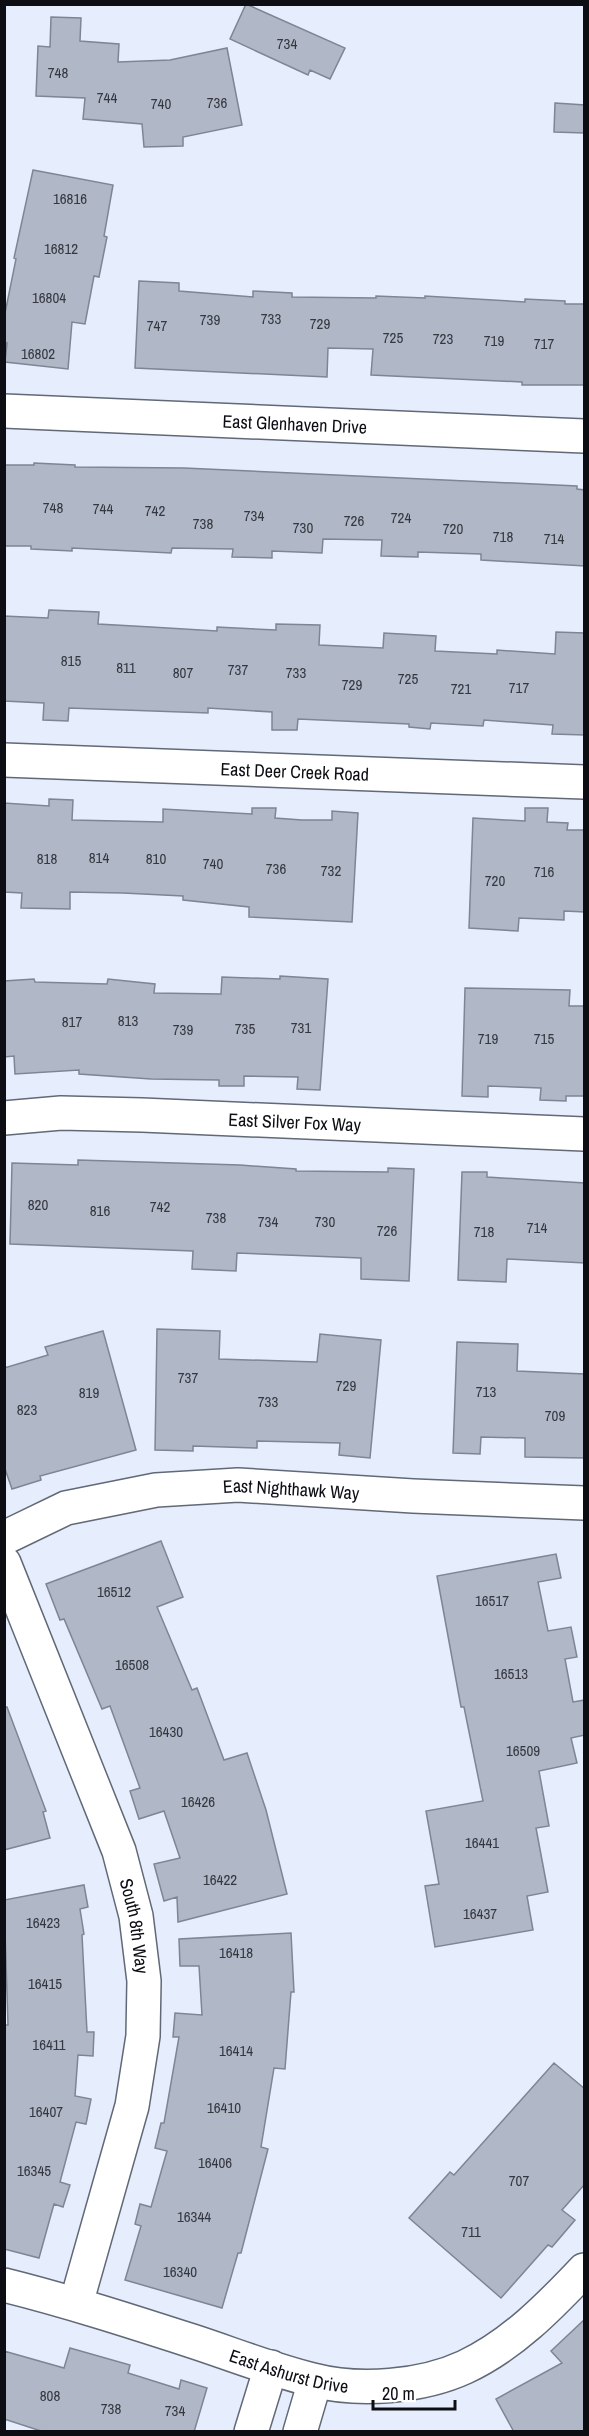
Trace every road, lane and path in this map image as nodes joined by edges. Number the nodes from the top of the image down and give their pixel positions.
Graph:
1 (4, 411) edge
2 (585, 436) edge
3 (4, 760) edge
4 (585, 782) edge
5 (4, 1118) edge
6 (585, 1134) edge
7 (585, 1503) edge
8 (4, 1538) edge
9 (4, 1563) edge
10 (585, 2270) edge
11 (4, 2285) edge
12 (76, 2304) junction
13 (271, 2367) junction
14 (315, 2381) junction
15 (251, 2432) edge
16 (300, 2432) edge

1 - 2 street, East Glenhaven Drive
3 - 4 street, East Deer Creek Road
5 - 6 street, East Silver Fox Way
7 - 8 street, East Nighthawk Way
9 - 12 street, South 8th Way
10 - 14 street, East Ashurst Drive
11 - 12 street, East Ashurst Drive
12 - 13 street, East Ashurst Drive
13 - 14 street, East Ashurst Drive
13 - 15 street
14 - 16 street

